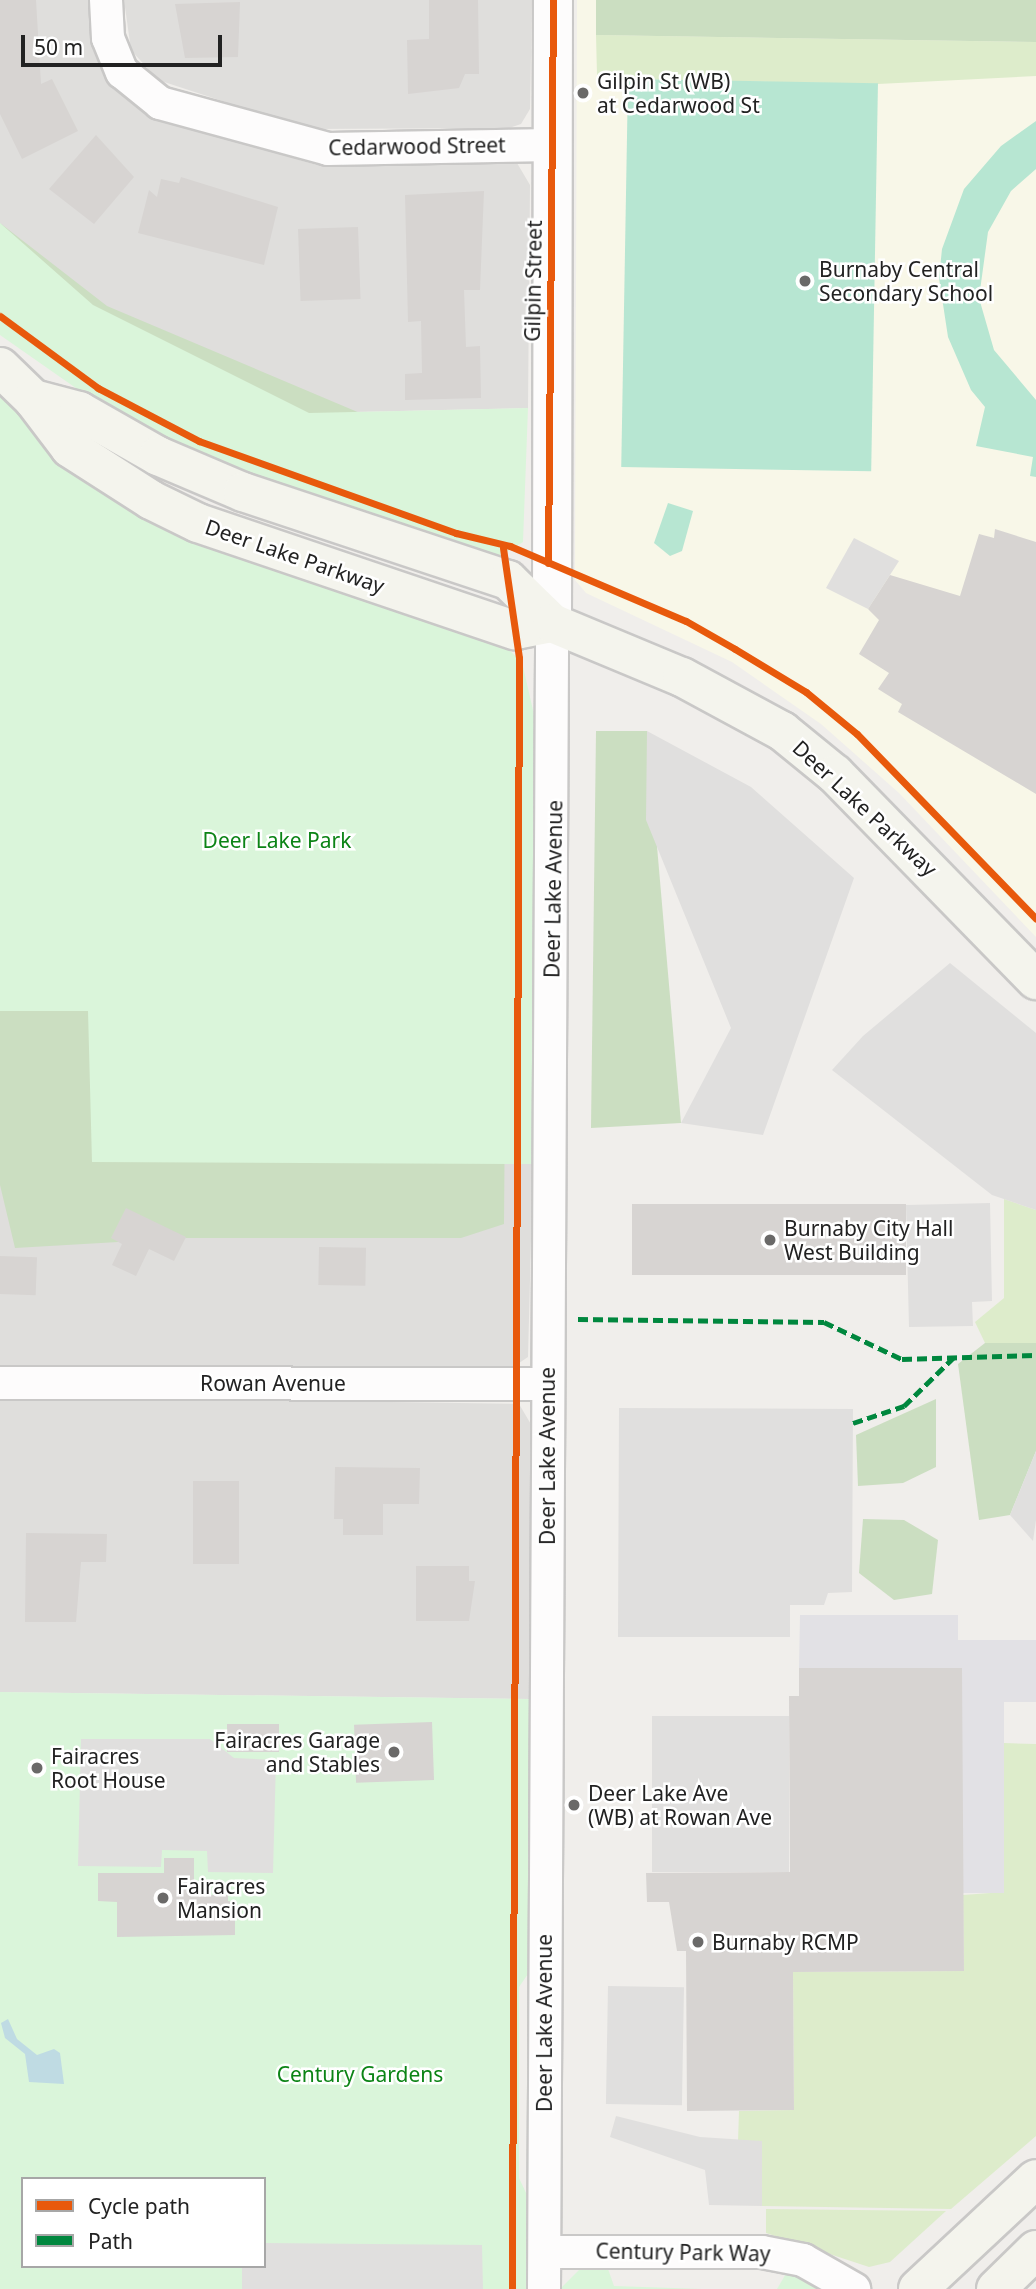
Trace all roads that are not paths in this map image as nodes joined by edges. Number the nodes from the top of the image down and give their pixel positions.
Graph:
1 (106, 0) edge
2 (553, 0) edge
3 (552, 145) junction
4 (0, 367) edge
5 (552, 623) junction
6 (1036, 980) edge
7 (0, 1383) edge
8 (547, 1384) junction
9 (1036, 2179) edge
10 (1036, 2250) edge
11 (545, 2252) junction
12 (544, 2289) edge
13 (854, 2289) edge
14 (918, 2289) edge
15 (996, 2289) edge

1 - 3 street, Cedarwood Street
2 - 3 street, Gilpin Street
3 - 5 street, Gilpin Street
4 - 5 main road, Deer Lake Parkway
5 - 6 main road, Deer Lake Parkway
5 - 8 street, Deer Lake Avenue
7 - 8 street, Rowan Avenue
8 - 11 street, Deer Lake Avenue
9 - 14 main road
10 - 15 main road
11 - 12 street, Deer Lake Avenue
11 - 13 street, Century Park Way

